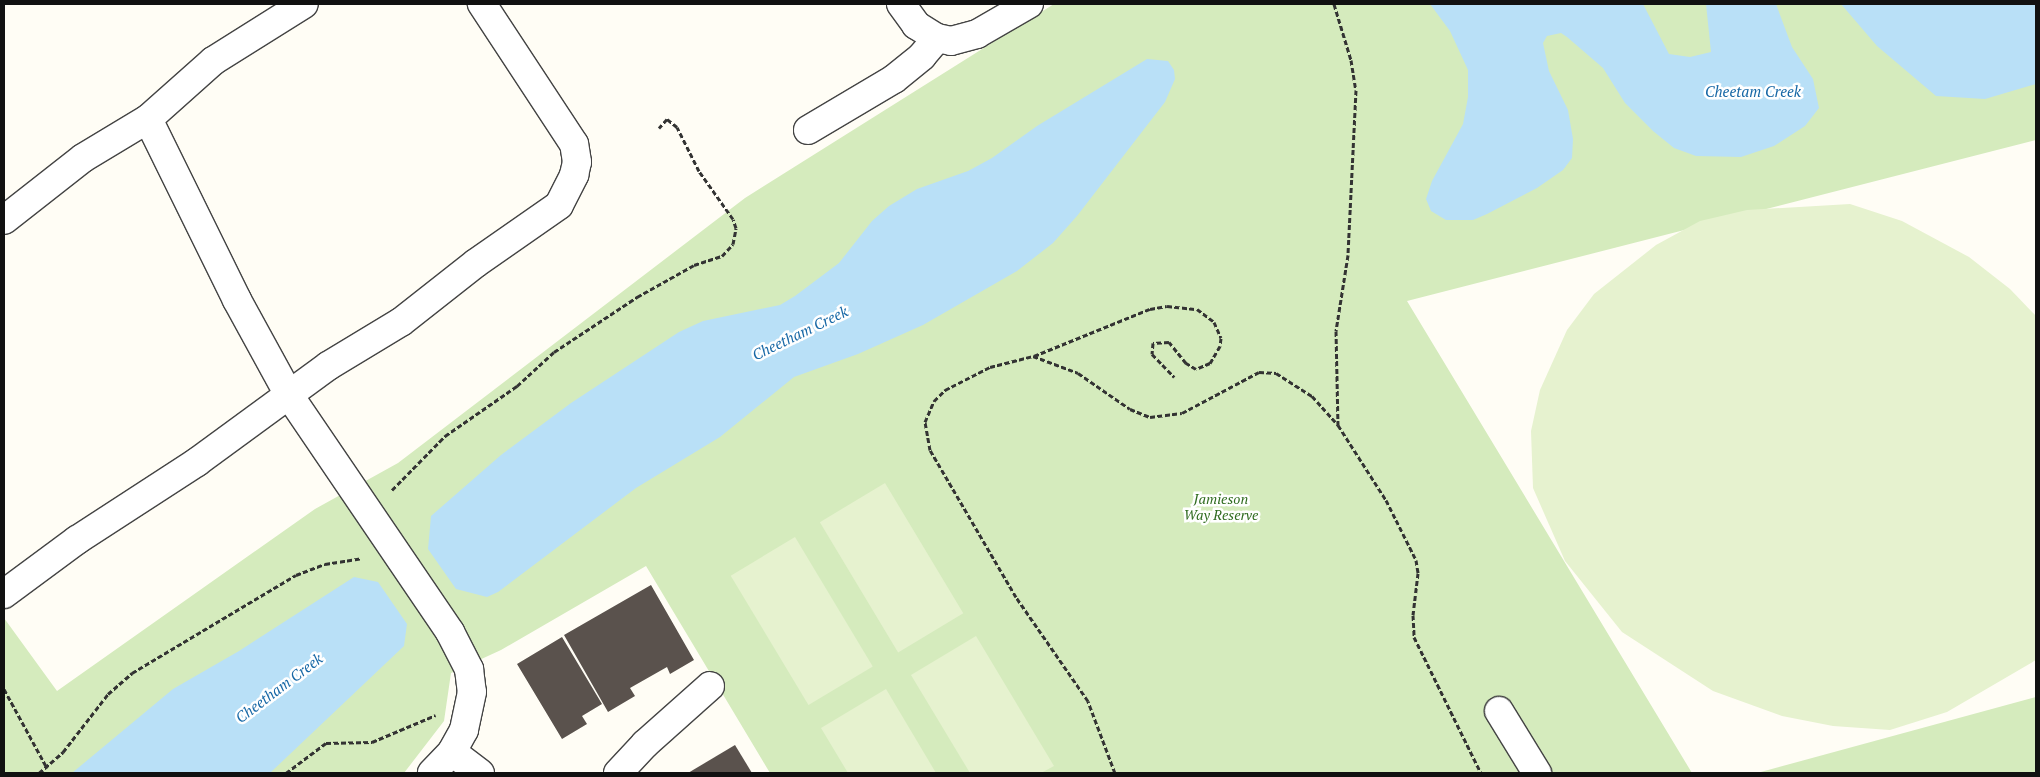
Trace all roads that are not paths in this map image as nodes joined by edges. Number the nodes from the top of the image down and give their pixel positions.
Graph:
1 (304, 4) edge
2 (482, 4) edge
3 (902, 4) edge
4 (1029, 4) edge
5 (937, 38) junction
6 (148, 119) junction
7 (808, 130) dead end
8 (4, 220) edge
9 (290, 395) junction
10 (4, 594) edge
11 (710, 686) dead end
12 (1499, 711) dead end
13 (452, 752) junction
14 (432, 773) edge
15 (480, 773) edge
16 (618, 773) edge
17 (1537, 773) edge

1 - 6 street
2 - 9 street
3 - 5 street
4 - 5 street
5 - 7 street
6 - 8 street
6 - 9 street
9 - 10 street
9 - 13 street
11 - 16 street
12 - 17 street
13 - 14 street
13 - 15 street

